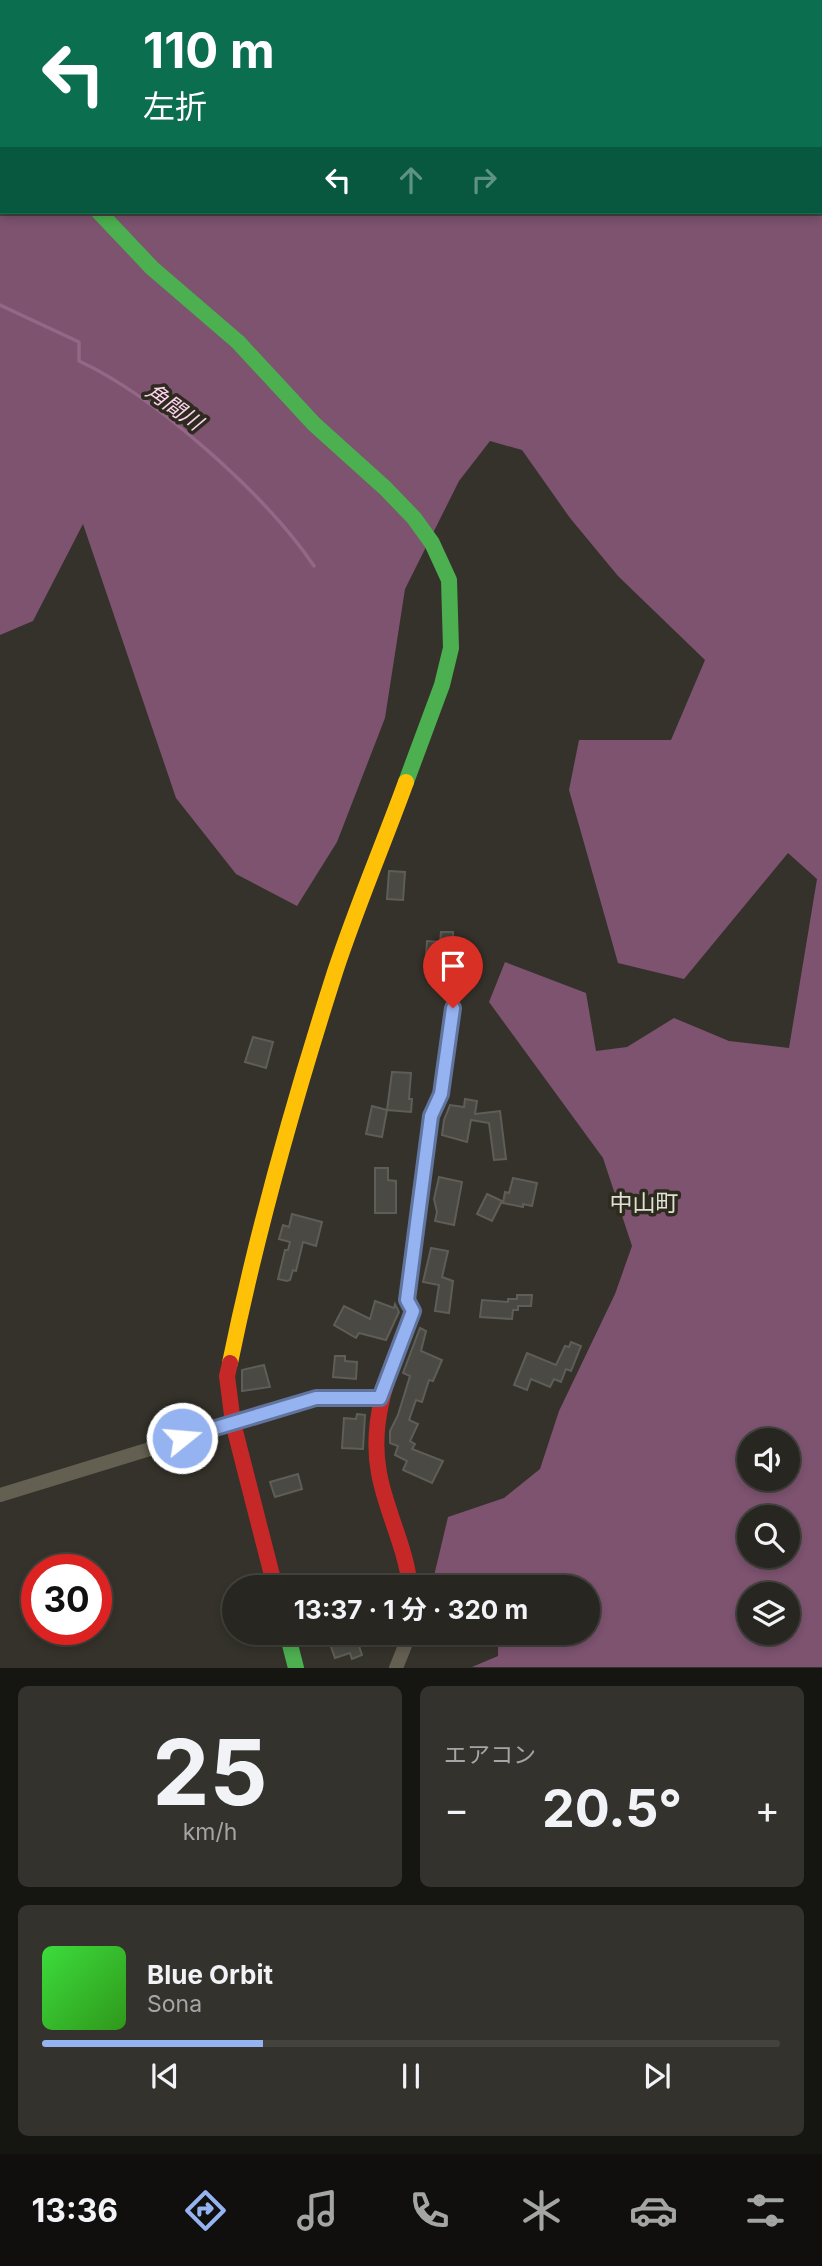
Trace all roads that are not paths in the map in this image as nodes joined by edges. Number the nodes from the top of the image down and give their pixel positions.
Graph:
1 (101, 214) edge
2 (453, 1008) dead end
3 (380, 1398) junction
4 (233, 1423) junction
5 (0, 1495) edge
6 (272, 1575) edge
7 (410, 1575) edge
8 (290, 1645) edge
9 (407, 1645) edge
10 (296, 1668) edge
11 (396, 1668) edge

1 - 4 street
2 - 3 street
3 - 4 street
3 - 7 street
4 - 5 street
4 - 6 street
8 - 10 street
9 - 11 street

